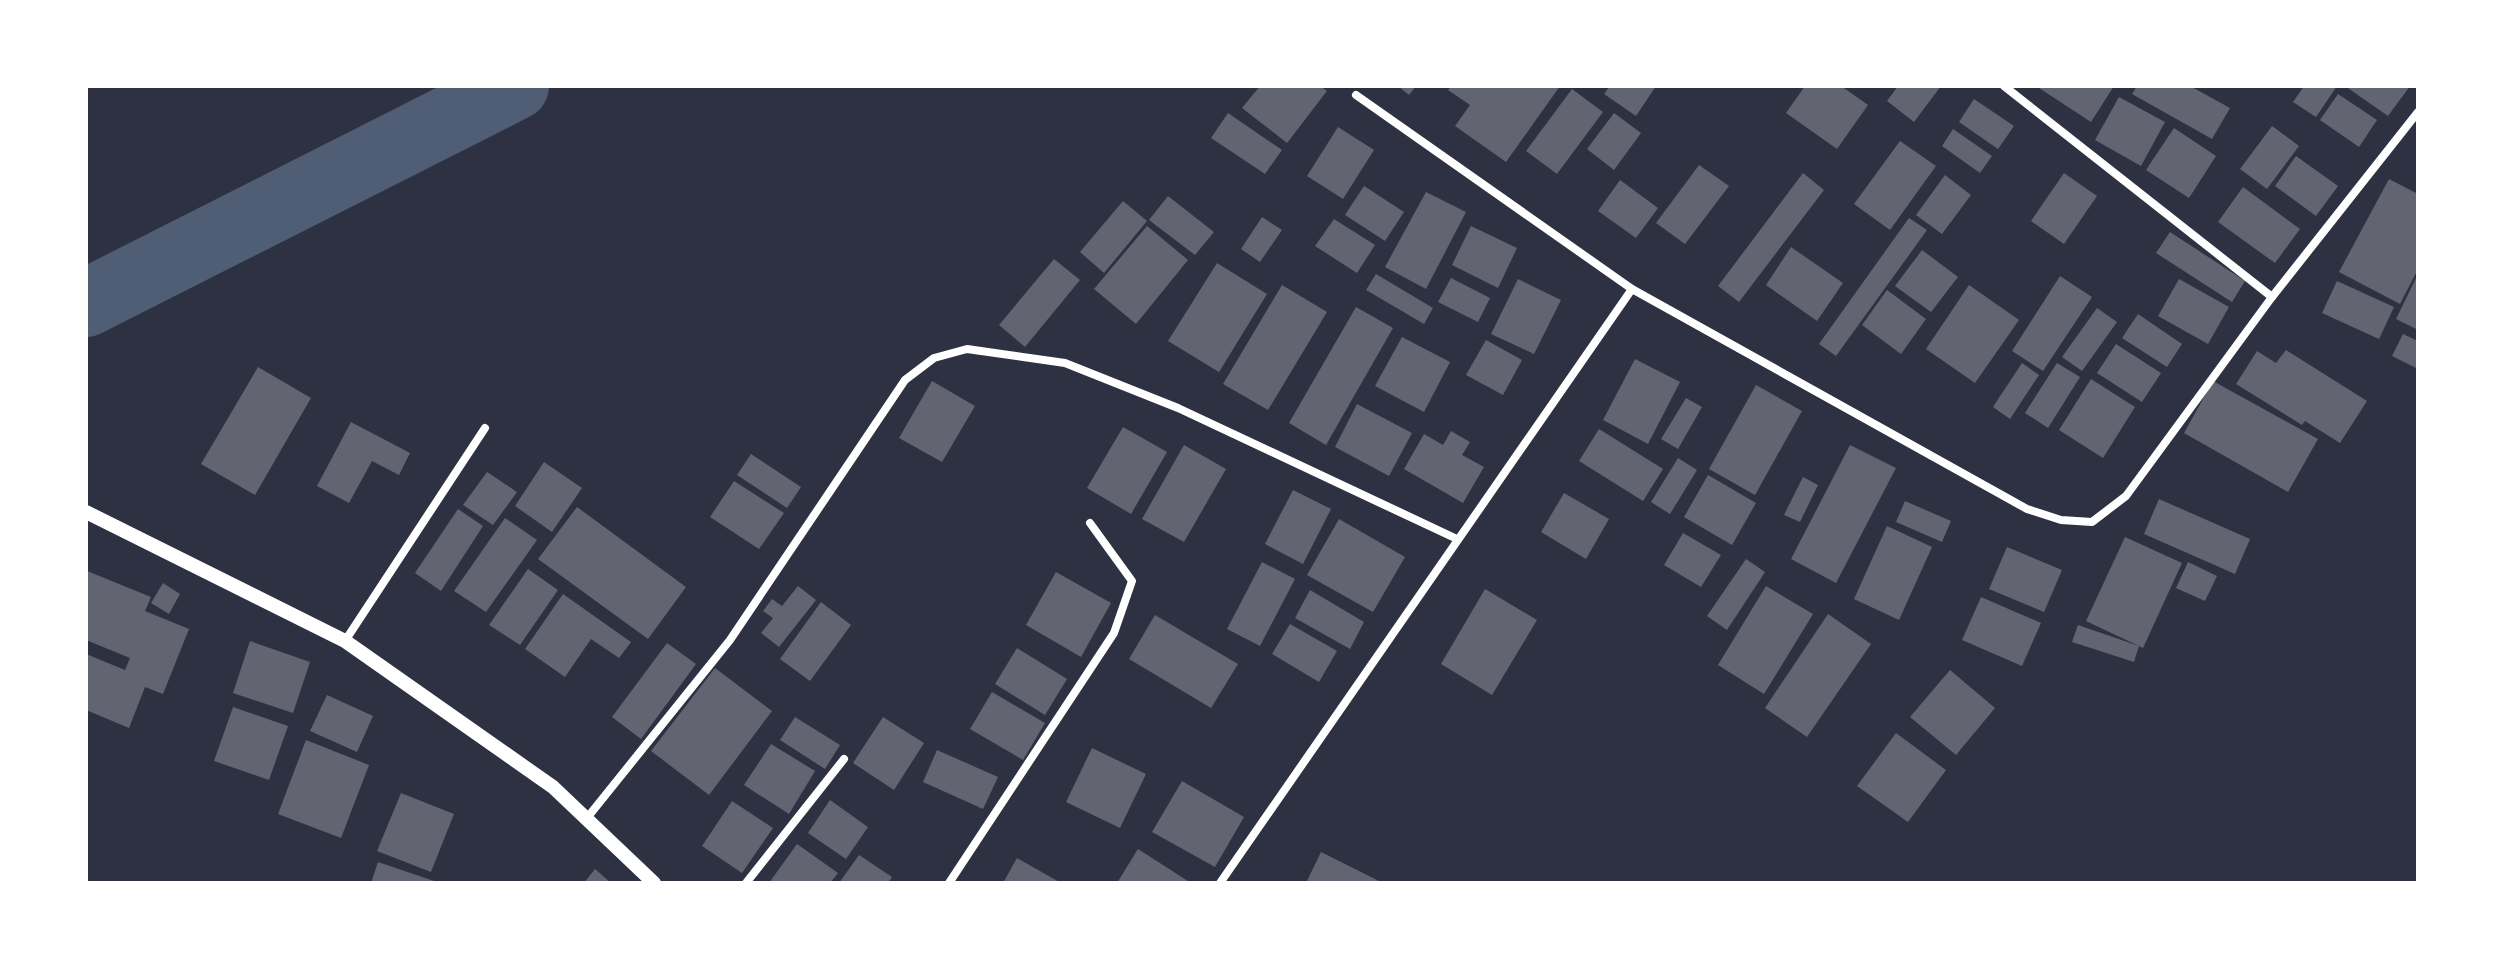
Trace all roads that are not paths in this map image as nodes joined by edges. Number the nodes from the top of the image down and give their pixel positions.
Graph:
1 (2004, 86) edge
2 (1356, 95) dead end
3 (2418, 112) edge
4 (1632, 289) junction
5 (2272, 297) junction
6 (485, 428) dead end
7 (86, 512) edge
8 (1090, 523) dead end
9 (1457, 539) junction
10 (345, 641) junction
11 (844, 759) dead end
12 (587, 818) junction
13 (654, 883) edge
14 (746, 883) edge
15 (949, 883) edge
16 (1220, 883) edge

1 - 5 street
2 - 4 street
3 - 5 street
4 - 5 street
4 - 9 street
6 - 10 street
7 - 10 street
8 - 15 street
9 - 12 street
9 - 16 street
10 - 12 street
11 - 14 street
12 - 13 street

